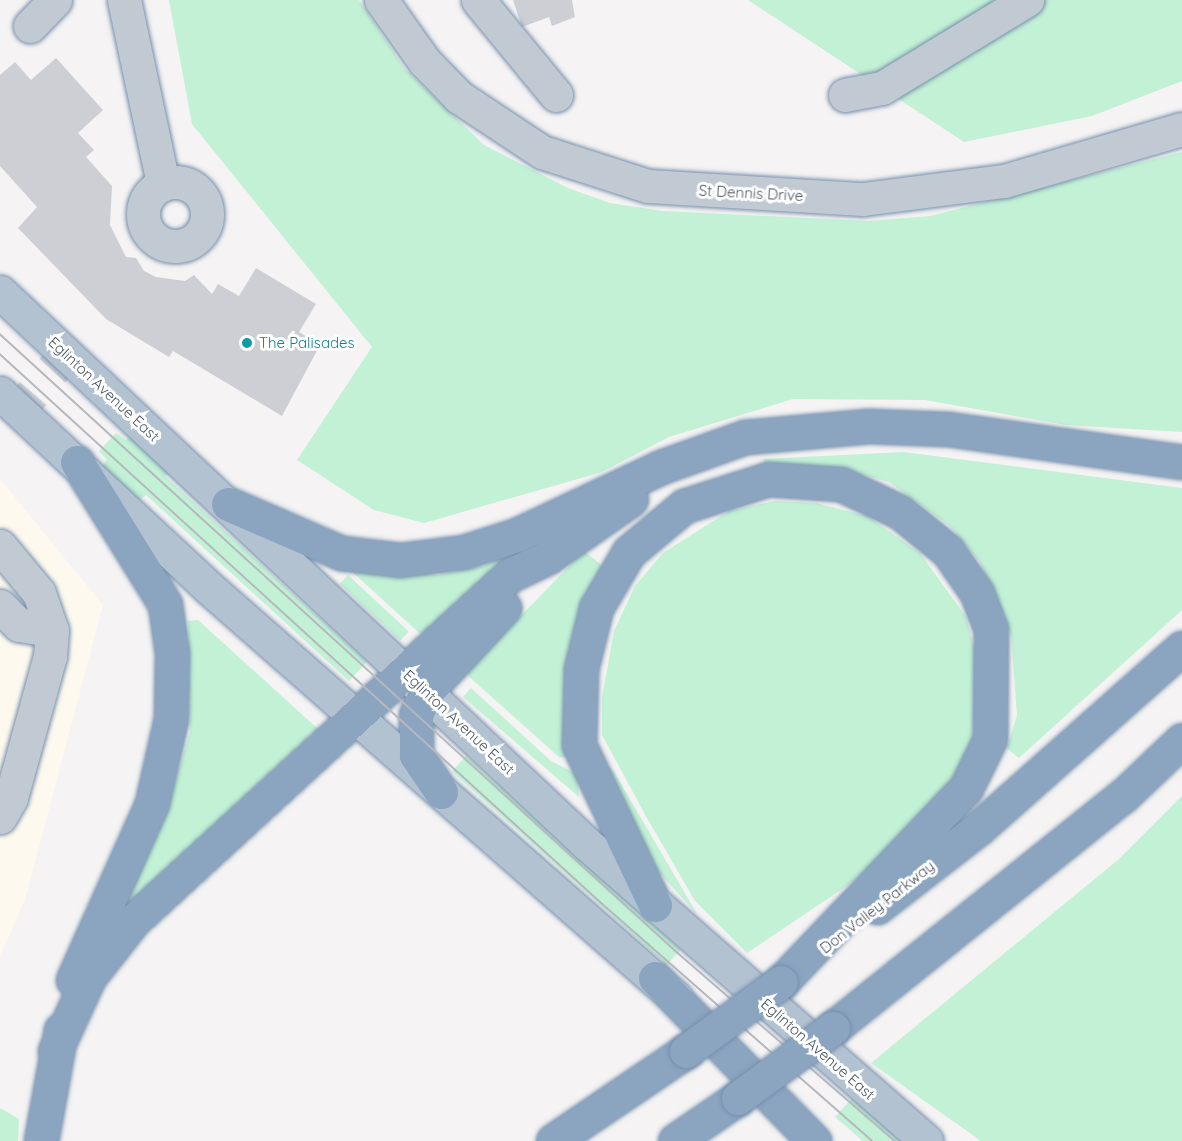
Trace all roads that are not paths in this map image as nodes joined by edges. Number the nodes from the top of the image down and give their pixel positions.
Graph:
1 (124, 0) edge
2 (381, 0) edge
3 (478, 0) edge
4 (1027, 0) edge
5 (556, 94) dead end
6 (846, 95) dead end
7 (1182, 129) edge
8 (163, 184) dead end
9 (0, 292) edge
10 (0, 393) edge
11 (791, 433) junction
12 (78, 462) junction
13 (1182, 462) edge
14 (228, 504) junction
15 (0, 546) edge
16 (0, 606) edge
17 (52, 630) junction
18 (1182, 648) edge
19 (416, 682) junction
20 (356, 719) junction
21 (1182, 740) edge
22 (441, 792) junction
23 (0, 817) edge
24 (655, 906) junction
25 (655, 978) junction
26 (781, 982) junction
27 (56, 1051) junction
28 (41, 1141) edge
29 (553, 1141) edge
30 (675, 1141) edge
31 (814, 1141) edge
32 (830, 1141) edge
33 (926, 1141) edge

1 - 8 street
2 - 7 street, St Dennis Drive
3 - 5 street
4 - 6 street
9 - 14 main road, Eglinton Avenue East
10 - 12 main road
11 - 13 highway
11 - 14 highway
11 - 19 highway
12 - 20 main road
12 - 27 highway
14 - 19 main road, Eglinton Avenue East
15 - 17 street
16 - 17 street
17 - 23 street
18 - 26 highway, Don Valley Parkway
19 - 20 highway
19 - 22 highway
19 - 24 main road, Eglinton Avenue East
20 - 22 main road
20 - 27 highway
21 - 30 highway, bridge
22 - 25 main road
24 - 26 highway
24 - 33 main road, Eglinton Avenue East
25 - 31 highway
25 - 32 main road
26 - 29 highway, Don Valley Parkway, bridge
27 - 28 highway

